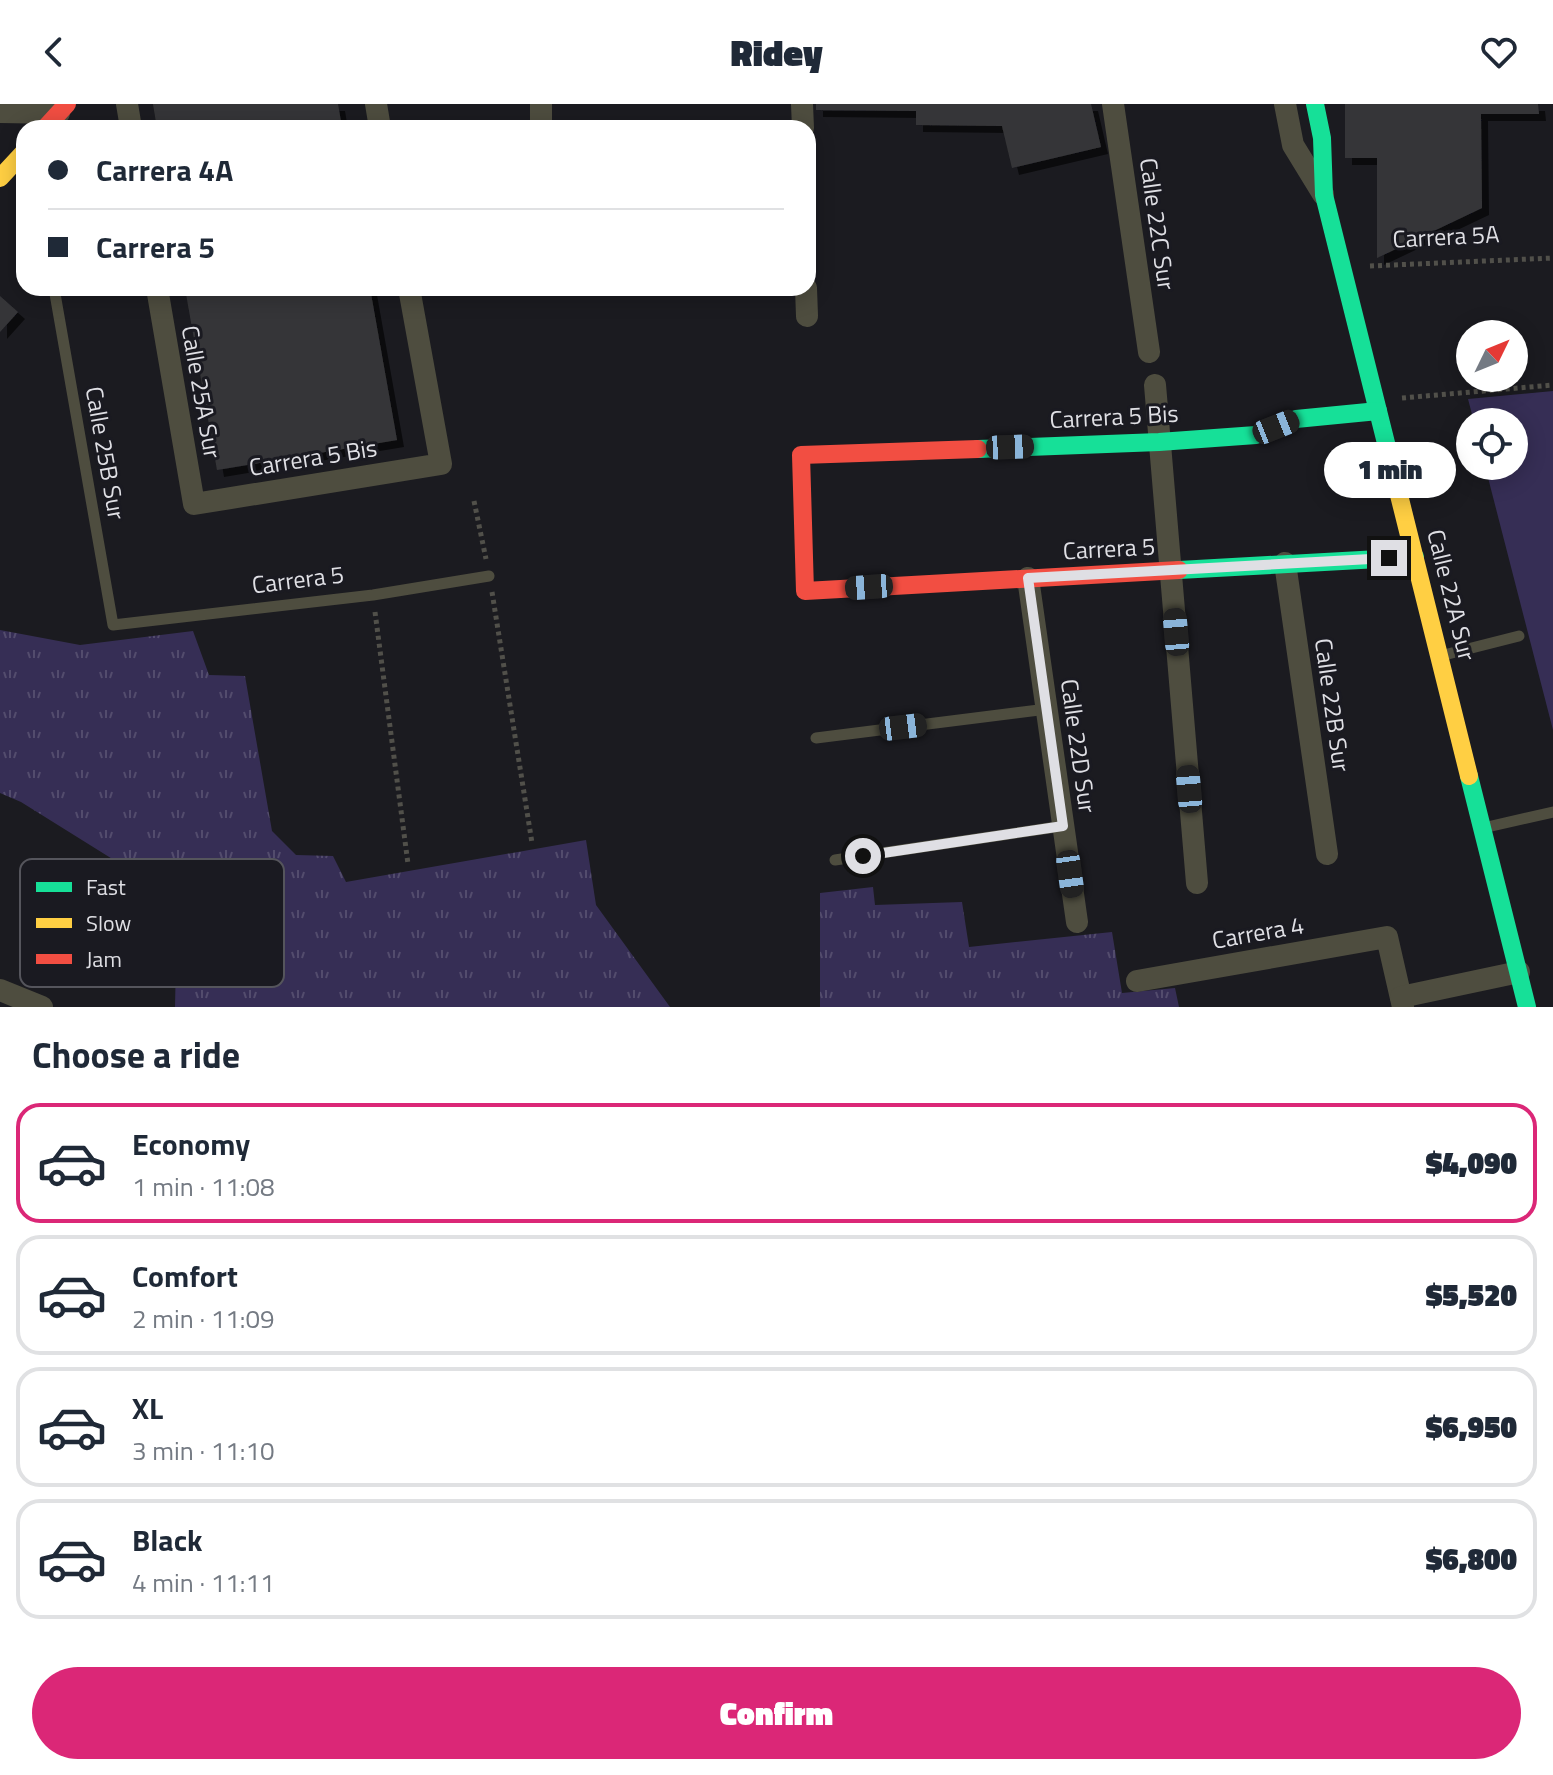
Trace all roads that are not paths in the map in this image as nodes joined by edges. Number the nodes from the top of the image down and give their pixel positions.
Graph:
1 (1113, 104) edge
2 (1285, 104) edge
3 (1315, 104) edge
4 (0, 112) edge
5 (57, 115) edge
6 (16, 161) edge
7 (0, 178) edge
8 (1324, 195) junction
9 (55, 296) edge
10 (158, 296) edge
11 (410, 296) edge
12 (806, 296) edge
13 (807, 316) dead end
14 (1149, 352) dead end
15 (1155, 385) dead end
16 (1376, 406) junction
17 (1159, 442) junction
18 (194, 504) joint
19 (1415, 557) junction
20 (1285, 563) junction
21 (1170, 570) junction
22 (489, 576) road end
23 (1028, 578) junction
24 (805, 591) joint
25 (113, 625) joint
26 (1519, 636) dead end
27 (1439, 656) junction
28 (1047, 709) junction
29 (816, 738) dead end
30 (1553, 812) edge
31 (1063, 826) junction
32 (1483, 828) junction
33 (1327, 854) dead end
34 (835, 860) dead end
35 (1197, 883) dead end
36 (1077, 922) dead end
37 (1519, 972) junction
38 (1137, 981) dead end
39 (0, 990) edge
40 (1402, 1002) edge
41 (42, 1007) edge
42 (1527, 1007) edge

1 - 14 street, Calle 22C Sur
2 - 8 street, Calle 22A Sur
3 - 8 street, Calle 22A Sur
4 - 5 street
6 - 7 street
8 - 16 street, Calle 22A Sur
9 - 25 lane, Calle 25B Sur
10 - 18 street, Calle 25A Sur
11 - 18 street, Carrera 5 Bis
12 - 13 street
15 - 17 street
16 - 17 street, Carrera 5 Bis
16 - 19 street, Calle 22A Sur
17 - 21 street
17 - 24 street, Carrera 5 Bis
19 - 20 street, Carrera 5
19 - 27 street, Calle 22A Sur
20 - 21 street, Carrera 5
20 - 33 street, Calle 22B Sur
21 - 23 street, Carrera 5
21 - 35 street
22 - 25 lane, Carrera 5
23 - 24 street, Carrera 5
23 - 28 street, Calle 22D Sur
26 - 27 lane
27 - 32 street, Calle 22A Sur
28 - 29 lane
28 - 31 street, Calle 22D Sur
30 - 32 lane
31 - 34 lane
31 - 36 street, Calle 22D Sur
32 - 37 street, Calle 22A Sur
37 - 40 street
37 - 42 street, Calle 22A Sur
38 - 40 street, Carrera 4
39 - 41 street

